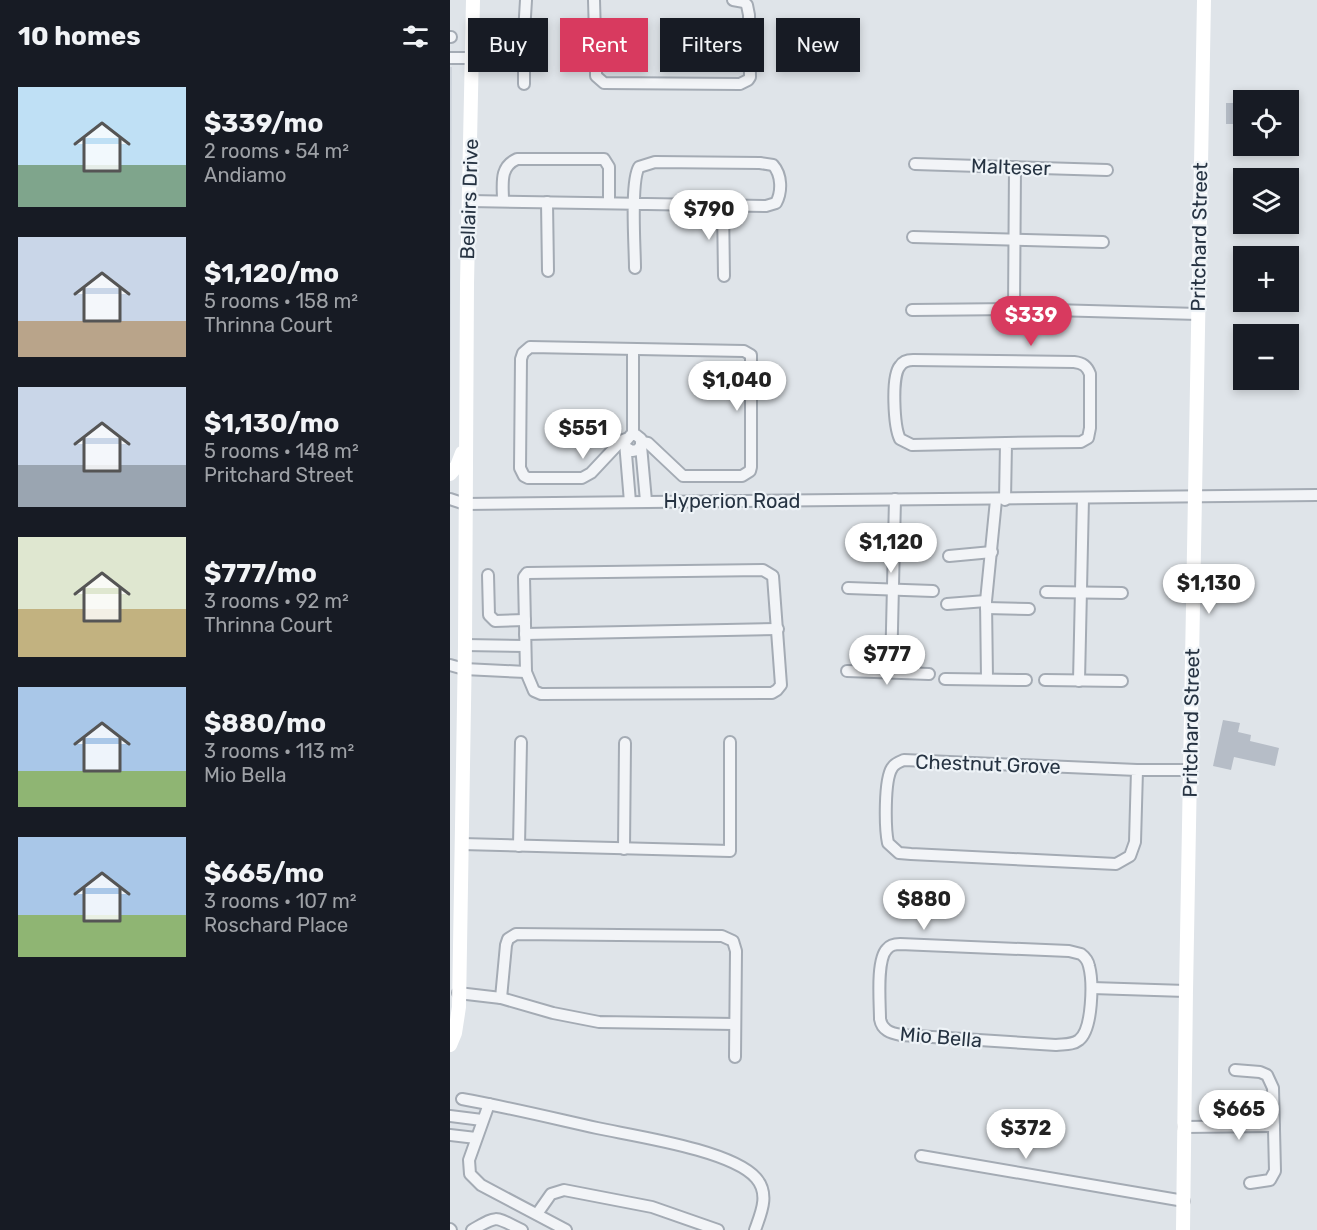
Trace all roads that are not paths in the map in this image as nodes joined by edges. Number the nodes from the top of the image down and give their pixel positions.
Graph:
1 (473, 0) edge
2 (526, 0) edge
3 (594, 0) edge
4 (733, 0) edge
5 (1204, 0) edge
6 (748, 3) edge
7 (472, 18) edge
8 (525, 18) edge
9 (450, 58) edge
10 (468, 58) edge
11 (472, 72) edge
12 (524, 72) edge
13 (524, 84) dead end
14 (915, 164) dead end
15 (1015, 167) junction
16 (1107, 170) dead end
17 (470, 201) junction
18 (503, 201) junction
19 (547, 202) junction
20 (609, 203) junction
21 (635, 203) junction
22 (723, 205) junction
23 (913, 237) dead end
24 (1014, 240) junction
25 (1103, 242) dead end
26 (635, 268) dead end
27 (548, 271) dead end
28 (724, 276) dead end
29 (1014, 309) junction
30 (912, 310) dead end
31 (1198, 314) junction
32 (633, 349) junction
33 (634, 442) junction
34 (1006, 443) junction
35 (465, 446) junction
36 (450, 474) edge
37 (1317, 495) edge
38 (1195, 497) junction
39 (1083, 498) junction
40 (450, 499) edge
41 (895, 500) junction
42 (1000, 500) junction
43 (646, 501) junction
44 (630, 502) junction
45 (465, 504) junction
46 (992, 552) junction
47 (949, 556) dead end
48 (488, 575) dead end
49 (848, 588) dead end
50 (894, 589) junction
51 (933, 591) dead end
52 (1046, 591) dead end
53 (1081, 593) junction
54 (1122, 593) dead end
55 (947, 604) dead end
56 (986, 604) junction
57 (1029, 609) dead end
58 (525, 620) junction
59 (778, 629) junction
60 (525, 640) junction
61 (465, 645) junction
62 (450, 665) edge
63 (464, 669) junction
64 (847, 670) dead end
65 (526, 672) junction
66 (891, 672) junction
67 (929, 674) dead end
68 (945, 679) dead end
69 (987, 679) junction
70 (1026, 680) dead end
71 (1045, 680) dead end
72 (1079, 681) junction
73 (1122, 681) dead end
74 (520, 742) dead end
75 (730, 742) dead end
76 (625, 743) dead end
77 (1137, 770) junction
78 (1191, 770) junction
79 (462, 844) junction
80 (519, 846) junction
81 (624, 849) junction
82 (456, 881) edge
83 (1092, 988) junction
84 (1186, 991) junction
85 (458, 993) junction
86 (501, 998) junction
87 (735, 1024) junction
88 (450, 1045) edge
89 (735, 1057) dead end
90 (1235, 1070) dead end
91 (462, 1099) dead end
92 (489, 1104) junction
93 (450, 1116) edge
94 (482, 1120) junction
95 (1274, 1126) junction
96 (1184, 1127) junction
97 (450, 1135) edge
98 (476, 1138) junction
99 (921, 1156) dead end
100 (1250, 1183) dead end
101 (1184, 1201) junction
102 (537, 1214) junction
103 (472, 1230) edge
104 (522, 1230) edge
105 (566, 1230) edge
106 (718, 1230) edge
107 (755, 1230) edge
108 (1183, 1230) edge

1 - 7 street, Bellairs Drive
2 - 8 street
3 - 6 street
4 - 6 street
5 - 31 street, Pritchard Street
9 - 10 street
11 - 17 street, Bellairs Drive
12 - 13 street
14 - 15 street, Malteser
15 - 16 street, Malteser
15 - 24 street
17 - 18 street
17 - 35 street, Bellairs Drive
18 - 19 street
18 - 20 street
19 - 20 street
19 - 27 street
20 - 21 street
21 - 22 street
21 - 22 street
21 - 26 street
22 - 28 street
23 - 24 street
24 - 25 street
24 - 29 street
29 - 30 street
29 - 31 street
31 - 38 street, Pritchard Street
32 - 33 street
32 - 33 street
32 - 33 street
33 - 43 street
33 - 44 street
34 - 34 street
34 - 42 street
35 - 36 street
35 - 45 street, Bellairs Drive
37 - 38 street, Hyperion Road
38 - 39 street, Hyperion Road
38 - 78 street, Pritchard Street
39 - 42 street, Hyperion Road
39 - 53 street
40 - 45 street, Hyperion Road
41 - 42 street, Hyperion Road
41 - 43 street, Hyperion Road
41 - 50 street
42 - 46 street
43 - 44 street, Hyperion Road
44 - 45 street, Hyperion Road
45 - 61 street, Bellairs Drive
46 - 47 street
46 - 56 street
48 - 58 street
49 - 50 street
50 - 51 street
50 - 66 street
52 - 53 street
53 - 54 street
53 - 72 street
55 - 56 street
56 - 57 street
56 - 69 street
58 - 59 street
58 - 60 street
59 - 60 street
59 - 65 street
60 - 61 street
60 - 65 street
61 - 63 street, Bellairs Drive
62 - 63 street
63 - 65 street
63 - 79 street, Bellairs Drive
64 - 66 street
66 - 67 street
68 - 69 street
69 - 70 street
71 - 72 street
72 - 73 street
74 - 80 street
75 - 81 street
76 - 81 street
77 - 77 street, Chestnut Grove
77 - 78 street, Chestnut Grove
78 - 84 street, Pritchard Street
79 - 80 street
79 - 82 street, Bellairs Drive
80 - 81 street
82 - 85 street, Bellairs Drive
83 - 83 street, Mio Bella
83 - 84 street
84 - 96 street, Pritchard Street
85 - 86 street
85 - 88 street, Bellairs Drive
86 - 87 street
86 - 87 street
87 - 89 street
90 - 95 street
91 - 92 street
92 - 94 street
92 - 107 street
93 - 94 street
94 - 98 street
95 - 96 street
95 - 100 street
96 - 101 street, Pritchard Street
97 - 98 street
98 - 102 street
99 - 101 street
101 - 108 street, Pritchard Street
102 - 105 street
102 - 106 street
103 - 104 street

